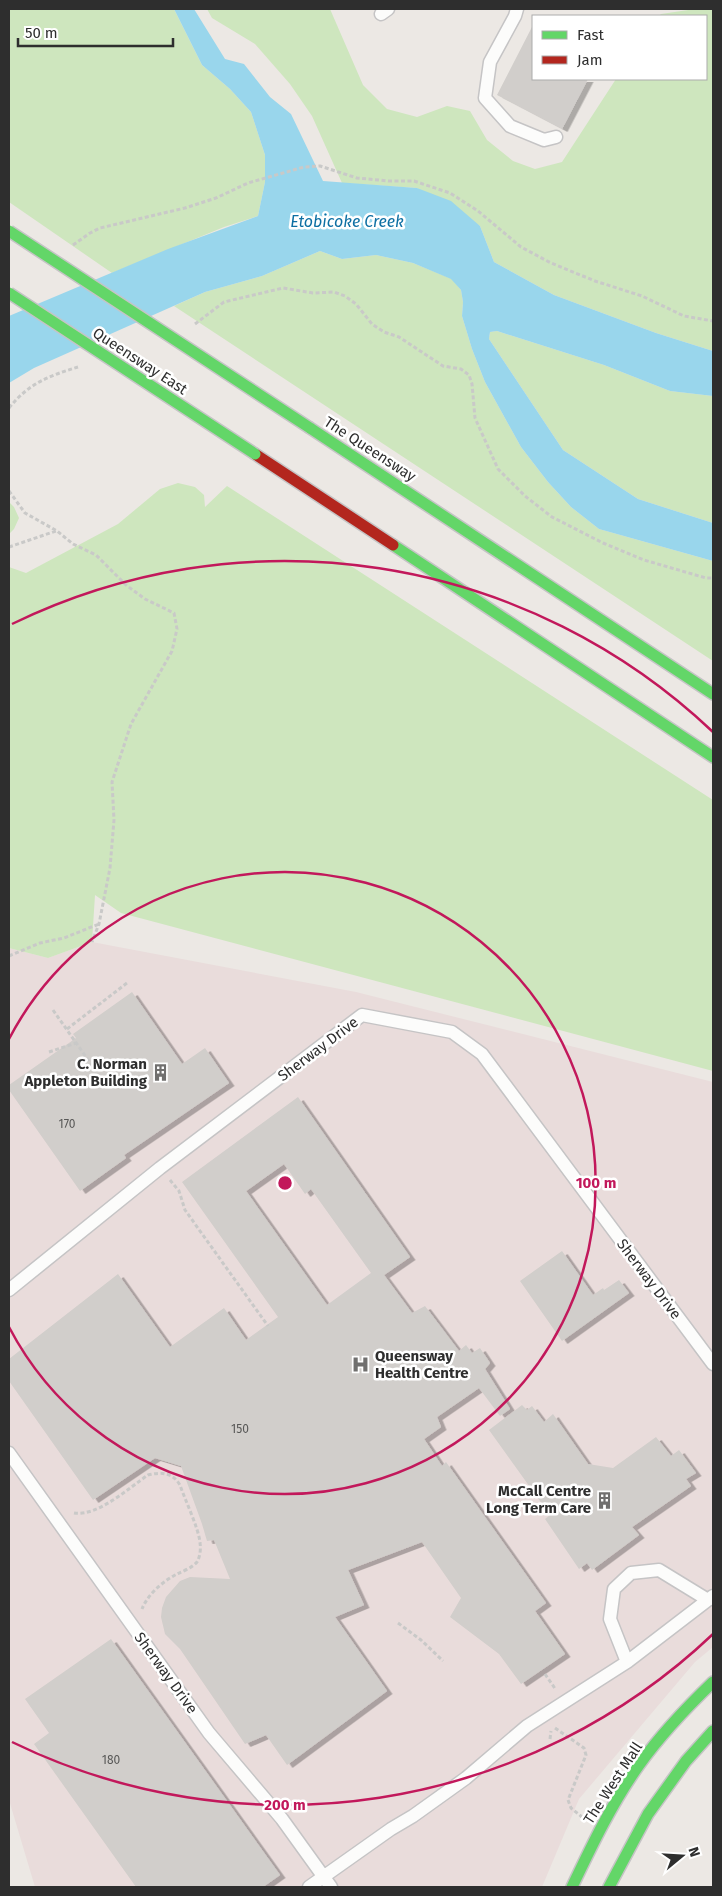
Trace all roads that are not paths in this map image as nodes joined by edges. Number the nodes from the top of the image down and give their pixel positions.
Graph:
1 (517, 9) edge
2 (556, 138) dead end
3 (9, 231) edge
4 (9, 292) edge
5 (713, 694) edge
6 (713, 757) edge
7 (9, 1290) edge
8 (713, 1364) edge
9 (9, 1454) edge
10 (710, 1598) edge
11 (627, 1662) junction
12 (713, 1682) edge
13 (713, 1731) edge
14 (324, 1876) junction
15 (309, 1887) edge
16 (331, 1887) edge
17 (572, 1887) edge
18 (609, 1887) edge

1 - 2 lane
3 - 5 main road, The Queensway, bridge
4 - 6 main road, Queensway East, bridge
7 - 8 lane, Sherway Drive
9 - 14 lane, Sherway Drive
10 - 11 lane
10 - 11 lane
11 - 14 lane
12 - 17 main road, The West Mall
13 - 18 main road
14 - 15 lane
14 - 16 lane, Sherway Drive

